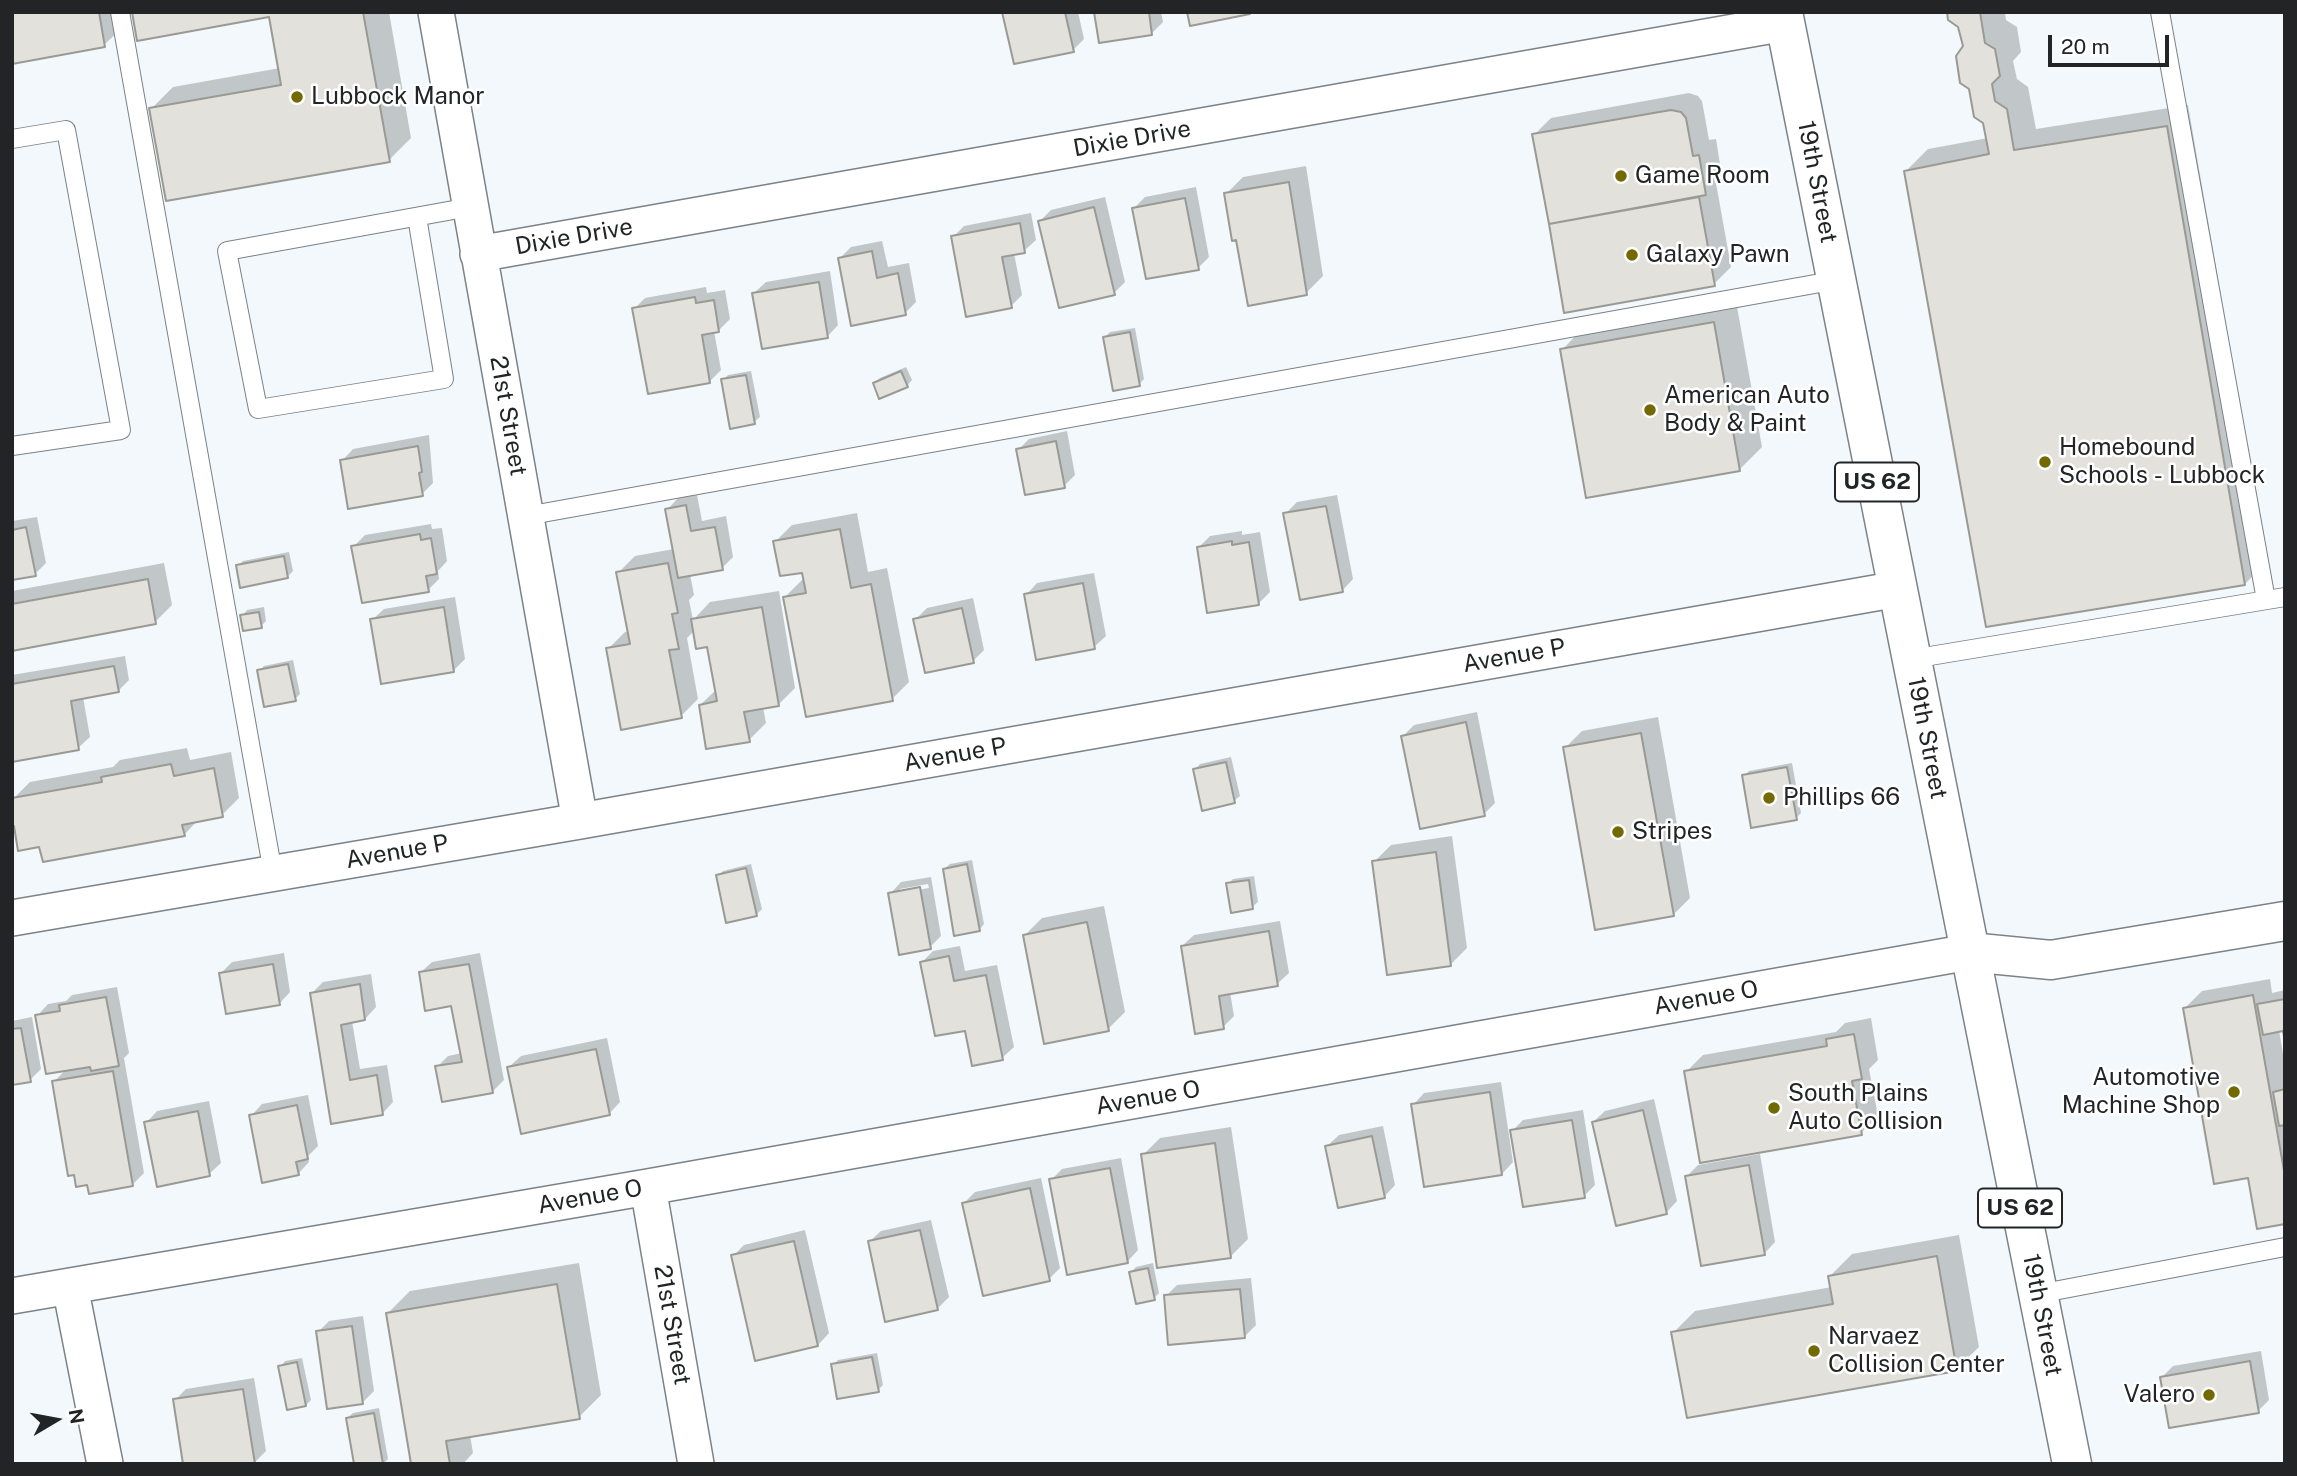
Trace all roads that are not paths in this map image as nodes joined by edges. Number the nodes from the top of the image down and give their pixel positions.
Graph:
1 (120, 12) edge
2 (436, 12) edge
3 (2160, 12) edge
4 (1784, 18) edge
5 (12, 139) edge
6 (470, 207) junction
7 (417, 216) junction
8 (478, 254) junction
9 (1837, 280) junction
10 (12, 446) edge
11 (526, 516) junction
12 (1898, 589) junction
13 (2285, 597) edge
14 (2266, 600) junction
15 (1912, 659) junction
16 (580, 821) junction
17 (272, 873) junction
18 (12, 918) edge
19 (2285, 921) edge
20 (1969, 951) junction
21 (648, 1187) junction
22 (2285, 1247) edge
23 (69, 1286) junction
24 (2038, 1294) junction
25 (12, 1296) edge
26 (105, 1464) edge
27 (695, 1464) edge
28 (2072, 1464) edge

1 - 17 lane
2 - 6 street, 21st Street
3 - 14 lane
4 - 8 street, Dixie Drive
4 - 9 main road, 19th Street / US 62
5 - 10 lane
6 - 7 lane
6 - 8 street, 21st Street
7 - 7 lane
8 - 11 street, 21st Street
9 - 11 lane
9 - 12 main road, 19th Street / US 62
11 - 16 street, 21st Street
12 - 15 main road, 19th Street / US 62
12 - 16 street, Avenue P
13 - 14 lane
14 - 15 lane
15 - 20 main road, 19th Street / US 62
16 - 17 street, Avenue P
17 - 18 street, Avenue P
19 - 20 main road, Avenue O
20 - 21 street, Avenue O
20 - 24 main road, 19th Street / US 62
21 - 23 street, Avenue O
21 - 27 street, 21st Street
22 - 24 lane
23 - 25 street, Avenue O
23 - 26 street
24 - 28 main road, 19th Street / US 62

